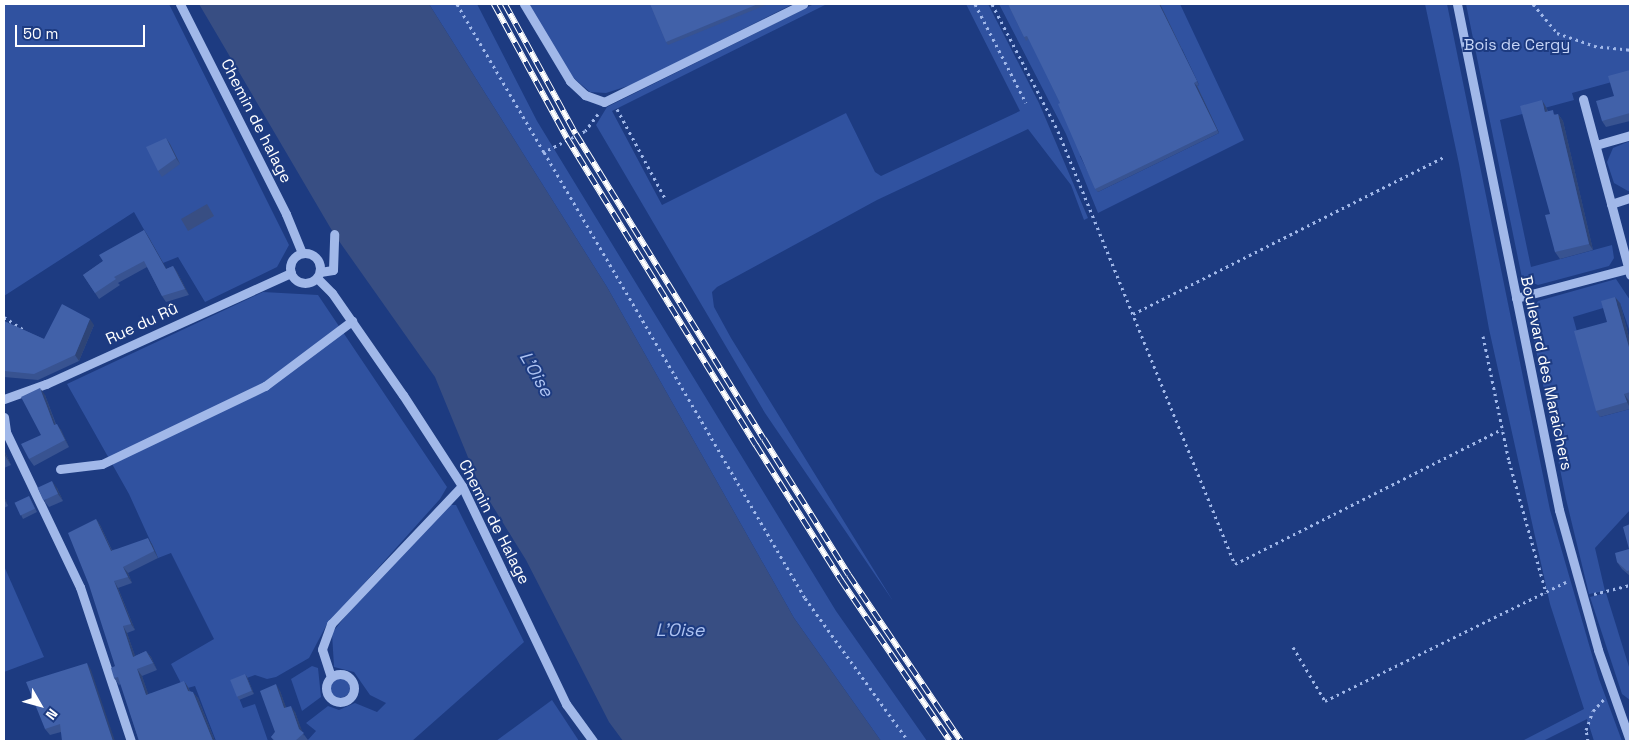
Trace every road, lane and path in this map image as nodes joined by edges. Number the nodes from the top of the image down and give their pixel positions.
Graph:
1 (180, 4) edge
2 (457, 4) edge
3 (524, 4) edge
4 (803, 4) edge
5 (975, 4) edge
6 (992, 4) edge
7 (1457, 4) edge
8 (1533, 4) edge
9 (1630, 50) edge
10 (1583, 99) dead end
11 (608, 100) junction
12 (1026, 103) dead end
13 (1630, 135) edge
14 (1596, 145) junction
15 (544, 152) junction
16 (1444, 157) dead end
17 (1630, 198) edge
18 (666, 200) dead end
19 (1611, 204) junction
20 (334, 234) dead end
21 (302, 253) junction
22 (1630, 271) edge
23 (291, 272) junction
24 (318, 275) junction
25 (1516, 298) junction
26 (1133, 314) junction
27 (4, 317) edge
28 (352, 321) junction
29 (31, 334) edge
30 (1483, 336) dead end
31 (4, 398) edge
32 (4, 415) edge
33 (1502, 429) junction
34 (60, 469) dead end
35 (462, 486) junction
36 (1577, 576) junction
37 (1630, 585) edge
38 (1546, 593) junction
39 (1583, 597) junction
40 (1293, 647) dead end
41 (331, 676) dead end
42 (1612, 693) junction
43 (1630, 711) edge
44 (1620, 714) junction
45 (132, 741) edge
46 (593, 741) edge
47 (908, 741) edge
48 (1588, 741) edge
49 (1630, 741) edge

1 - 21 street, Chemin de halage
2 - 15 path
3 - 11 street
4 - 11 street
5 - 12 path
6 - 26 path
7 - 25 street, Boulevard des Maraichers
8 - 9 path
10 - 14 street
11 - 15 path
11 - 18 path
13 - 14 street
14 - 19 street
15 - 47 path
16 - 26 path
17 - 19 street
19 - 22 street
20 - 24 street
21 - 23 street
21 - 24 street
22 - 25 street
23 - 24 street
23 - 31 street, Rue du Rû
24 - 28 street, Chemin de Halage
25 - 36 street, Boulevard des Maraichers
26 - 33 path
27 - 29 path
28 - 34 street
28 - 35 street, Chemin de Halage
30 - 33 path
31 - 32 street
32 - 45 street
33 - 38 path
35 - 41 street
35 - 46 street, Chemin de Halage
36 - 38 path
36 - 39 street, Boulevard des Maraichers
37 - 39 path
38 - 40 path
39 - 42 street, Boulevard des Maraichers
42 - 44 street, Boulevard des Maraichers
42 - 48 path
43 - 44 street
44 - 49 street, Boulevard des Maraichers

